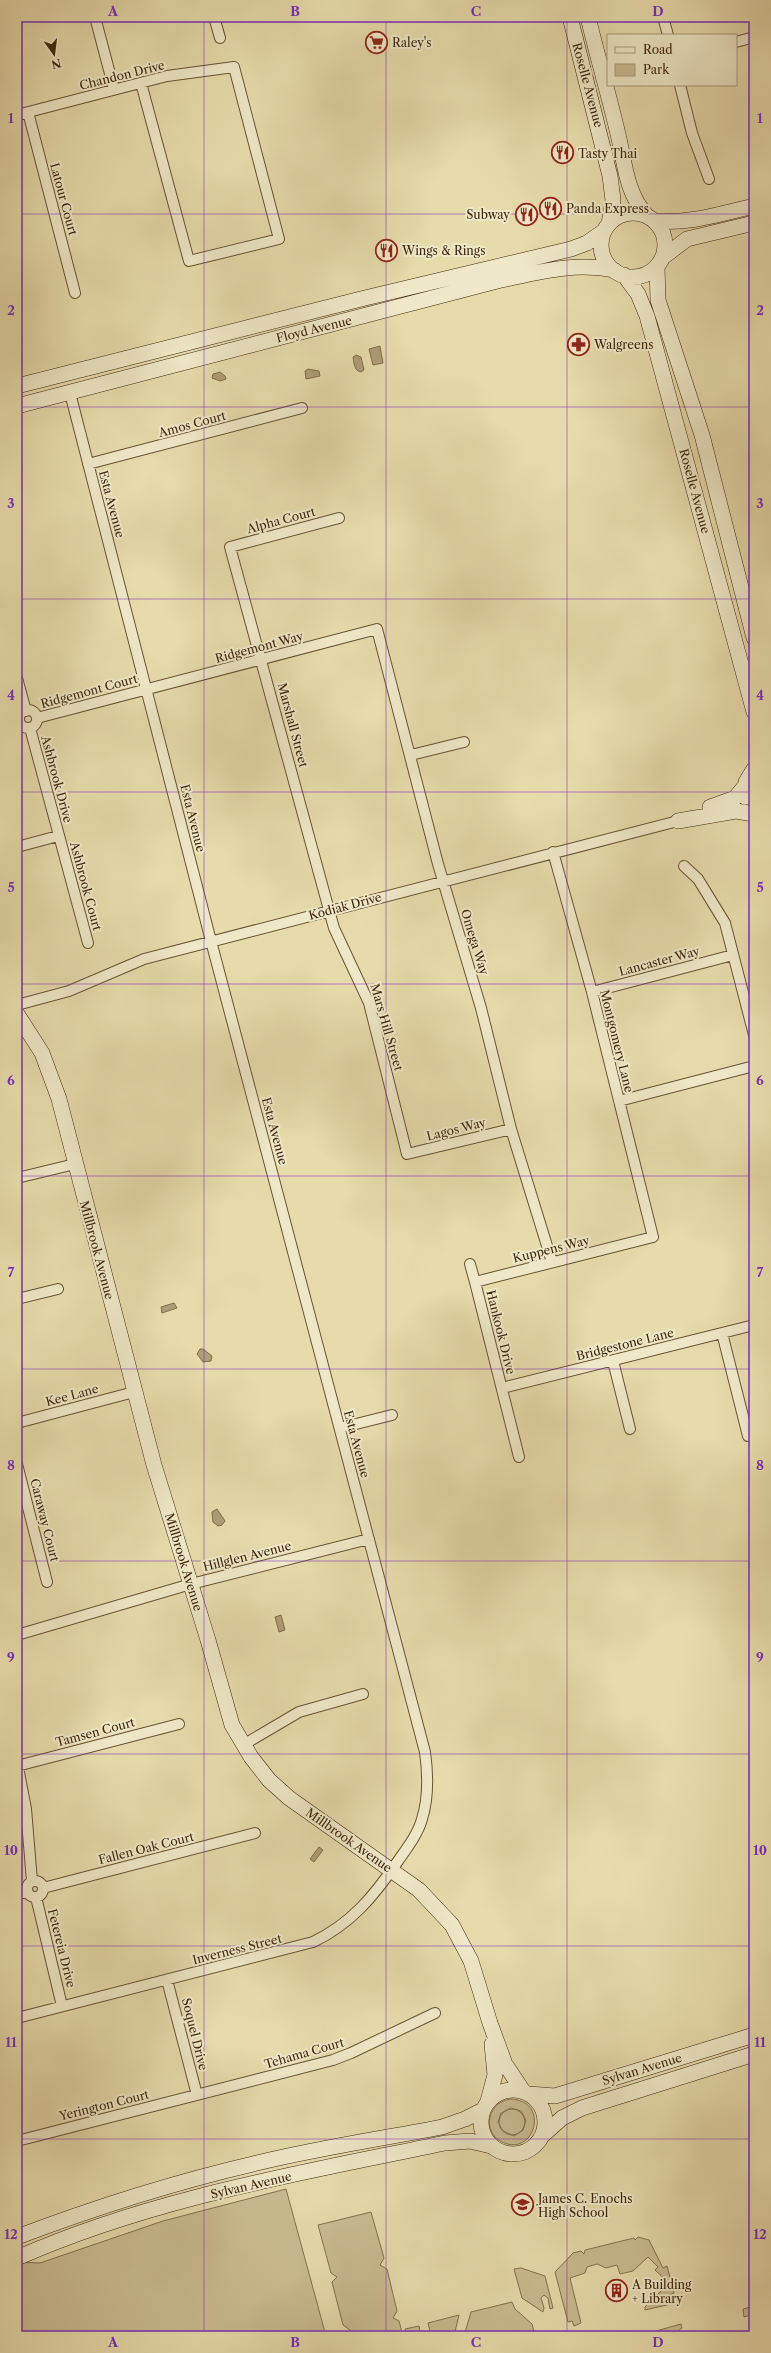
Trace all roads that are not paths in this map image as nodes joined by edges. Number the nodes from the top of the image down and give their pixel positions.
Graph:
1 (95, 17) edge
2 (214, 17) edge
3 (570, 17) edge
4 (588, 17) edge
5 (663, 17) edge
6 (668, 34) edge
7 (754, 37) edge
8 (220, 38) dead end
9 (737, 42) edge
10 (141, 83) junction
11 (680, 86) edge
12 (114, 89) junction
13 (28, 112) junction
14 (17, 115) edge
15 (709, 179) dead end
16 (754, 206) edge
17 (651, 218) junction
18 (754, 223) edge
19 (606, 228) junction
20 (659, 262) junction
21 (497, 266) junction
22 (619, 273) junction
23 (75, 293) dead end
24 (365, 298) junction
25 (435, 298) junction
26 (280, 337) junction
27 (17, 386) edge
28 (70, 392) junction
29 (17, 406) edge
30 (302, 408) dead end
31 (88, 464) junction
32 (339, 518) dead end
33 (230, 547) joint
34 (377, 629) joint
35 (754, 638) edge
36 (262, 659) junction
37 (17, 678) edge
38 (147, 689) junction
39 (26, 711) junction
40 (754, 712) edge
41 (37, 718) junction
42 (18, 722) edge
43 (30, 728) junction
44 (464, 742) dead end
45 (410, 755) junction
46 (751, 773) edge
47 (754, 813) edge
48 (678, 821) junction
49 (58, 836) junction
50 (17, 847) edge
51 (553, 852) junction
52 (684, 866) dead end
53 (443, 880) junction
54 (329, 910) junction
55 (211, 941) junction
56 (88, 944) dead end
57 (733, 956) junction
58 (592, 992) junction
59 (17, 1005) edge
60 (17, 1014) edge
61 (754, 1035) edge
62 (754, 1066) edge
63 (619, 1101) junction
64 (511, 1129) junction
65 (408, 1154) joint
66 (75, 1164) junction
67 (17, 1178) edge
68 (653, 1237) joint
69 (552, 1262) junction
70 (470, 1264) dead end
71 (475, 1282) junction
72 (58, 1289) dead end
73 (17, 1299) edge
74 (754, 1325) edge
75 (722, 1333) junction
76 (613, 1361) junction
77 (502, 1388) junction
78 (134, 1392) junction
79 (392, 1414) dead end
80 (17, 1423) edge
81 (340, 1428) junction
82 (630, 1429) dead end
83 (751, 1435) edge
84 (519, 1457) dead end
85 (17, 1464) edge
86 (369, 1539) junction
87 (47, 1582) dead end
88 (190, 1584) junction
89 (17, 1635) edge
90 (363, 1694) dead end
91 (179, 1724) dead end
92 (243, 1745) junction
93 (17, 1765) edge
94 (255, 1833) dead end
95 (392, 1870) junction
96 (32, 1881) junction
97 (43, 1888) junction
98 (27, 1894) edge
99 (167, 1980) junction
100 (62, 2006) junction
101 (435, 2013) dead end
102 (17, 2018) edge
103 (490, 2023) junction
104 (754, 2035) edge
105 (754, 2054) edge
106 (526, 2093) junction
107 (197, 2095) junction
108 (485, 2106) junction
109 (542, 2136) junction
110 (17, 2141) edge
111 (491, 2146) junction
112 (17, 2237) edge
113 (17, 2258) edge

1 - 12 street
2 - 8 street
3 - 19 main road, Roselle Avenue
4 - 17 main road, Roselle Avenue
5 - 6 street
7 - 9 street
10 - 10 street, Chandon Drive
10 - 12 street, Chandon Drive
11 - 15 street
12 - 13 street, Chandon Drive
13 - 14 street, Chandon Drive
13 - 23 street, Latour Court
16 - 17 main road
17 - 19 main road
17 - 20 main road
18 - 20 main road
19 - 21 main road, Floyd Avenue
19 - 22 main road
20 - 22 main road
20 - 35 main road, Roselle Avenue
21 - 24 main road, Floyd Avenue
21 - 25 main road
22 - 25 main road, Floyd Avenue
22 - 40 main road, Roselle Avenue
24 - 26 main road
24 - 27 main road, Floyd Avenue
25 - 26 main road, Floyd Avenue
26 - 28 main road, Floyd Avenue
28 - 29 main road, Floyd Avenue
28 - 31 street, Esta Avenue
30 - 31 street, Amos Court
31 - 38 street, Esta Avenue
32 - 33 street, Alpha Court
33 - 36 street, Marshall Street
34 - 36 street, Ridgemont Way
34 - 45 street, Omega Way
36 - 38 street, Ridgemont Way
36 - 54 street, Marshall Street
37 - 39 street
38 - 41 street, Ridgemont Court
38 - 55 street, Esta Avenue
39 - 41 street
39 - 42 street
41 - 43 street
42 - 43 street
43 - 49 street, Ashbrook Drive
44 - 45 street
45 - 53 street, Omega Way
46 - 47 main road
46 - 48 main road, Kodiak Drive
47 - 48 main road, Kodiak Drive
48 - 51 street, Kodiak Drive
49 - 50 street
49 - 56 street, Ashbrook Court
51 - 53 street, Kodiak Drive
51 - 58 street, Montgomery Lane
52 - 57 street
53 - 54 street, Kodiak Drive
53 - 64 street, Omega Way
54 - 55 street, Kodiak Drive
54 - 65 street, Mars Hill Street
55 - 59 street, Kodiak Drive
55 - 81 street, Esta Avenue
57 - 58 street, Lancaster Way
57 - 61 street
58 - 63 street, Montgomery Lane
60 - 66 main road, Millbrook Avenue
62 - 63 street
63 - 68 street, Montgomery Lane
64 - 65 street, Lagos Way
64 - 69 street, Omega Way
66 - 67 street
66 - 78 main road, Millbrook Avenue
68 - 69 street, Kuppens Way
69 - 71 street, Kuppens Way
70 - 71 street
71 - 77 street, Hankook Drive
72 - 73 street
74 - 75 street, Bridgestone Lane
75 - 76 street, Bridgestone Lane
75 - 83 street
76 - 77 street, Bridgestone Lane
76 - 82 street
77 - 84 street, Hankook Drive
78 - 80 street, Kee Lane
78 - 88 main road, Millbrook Avenue
79 - 81 street
81 - 86 street, Esta Avenue
85 - 87 street, Caraway Court
86 - 88 street, Hillglen Avenue
86 - 95 street, Esta Avenue
88 - 89 street, Hillglen Avenue
88 - 92 main road, Millbrook Avenue
90 - 92 street
91 - 93 street, Tamsen Court
92 - 95 main road, Millbrook Avenue
93 - 96 street
94 - 97 street, Fallen Oak Court
95 - 99 street, Inverness Street
95 - 103 main road, Millbrook Avenue
96 - 97 street
96 - 98 street
97 - 98 street, Fetereia Drive
98 - 100 street, Fetereia Drive
99 - 100 street, Inverness Street
99 - 107 street, Soquel Drive
100 - 102 street, Inverness Street
101 - 107 street, Tehama Court
103 - 106 main road, Millbrook Avenue
103 - 108 main road, Millbrook Avenue
104 - 106 main road, Sylvan Avenue
105 - 109 main road, Sylvan Avenue
106 - 108 main road
106 - 109 main road
107 - 110 street, Yerington Court
108 - 111 main road
108 - 112 main road, Sylvan Avenue
109 - 111 main road
111 - 113 main road, Sylvan Avenue

